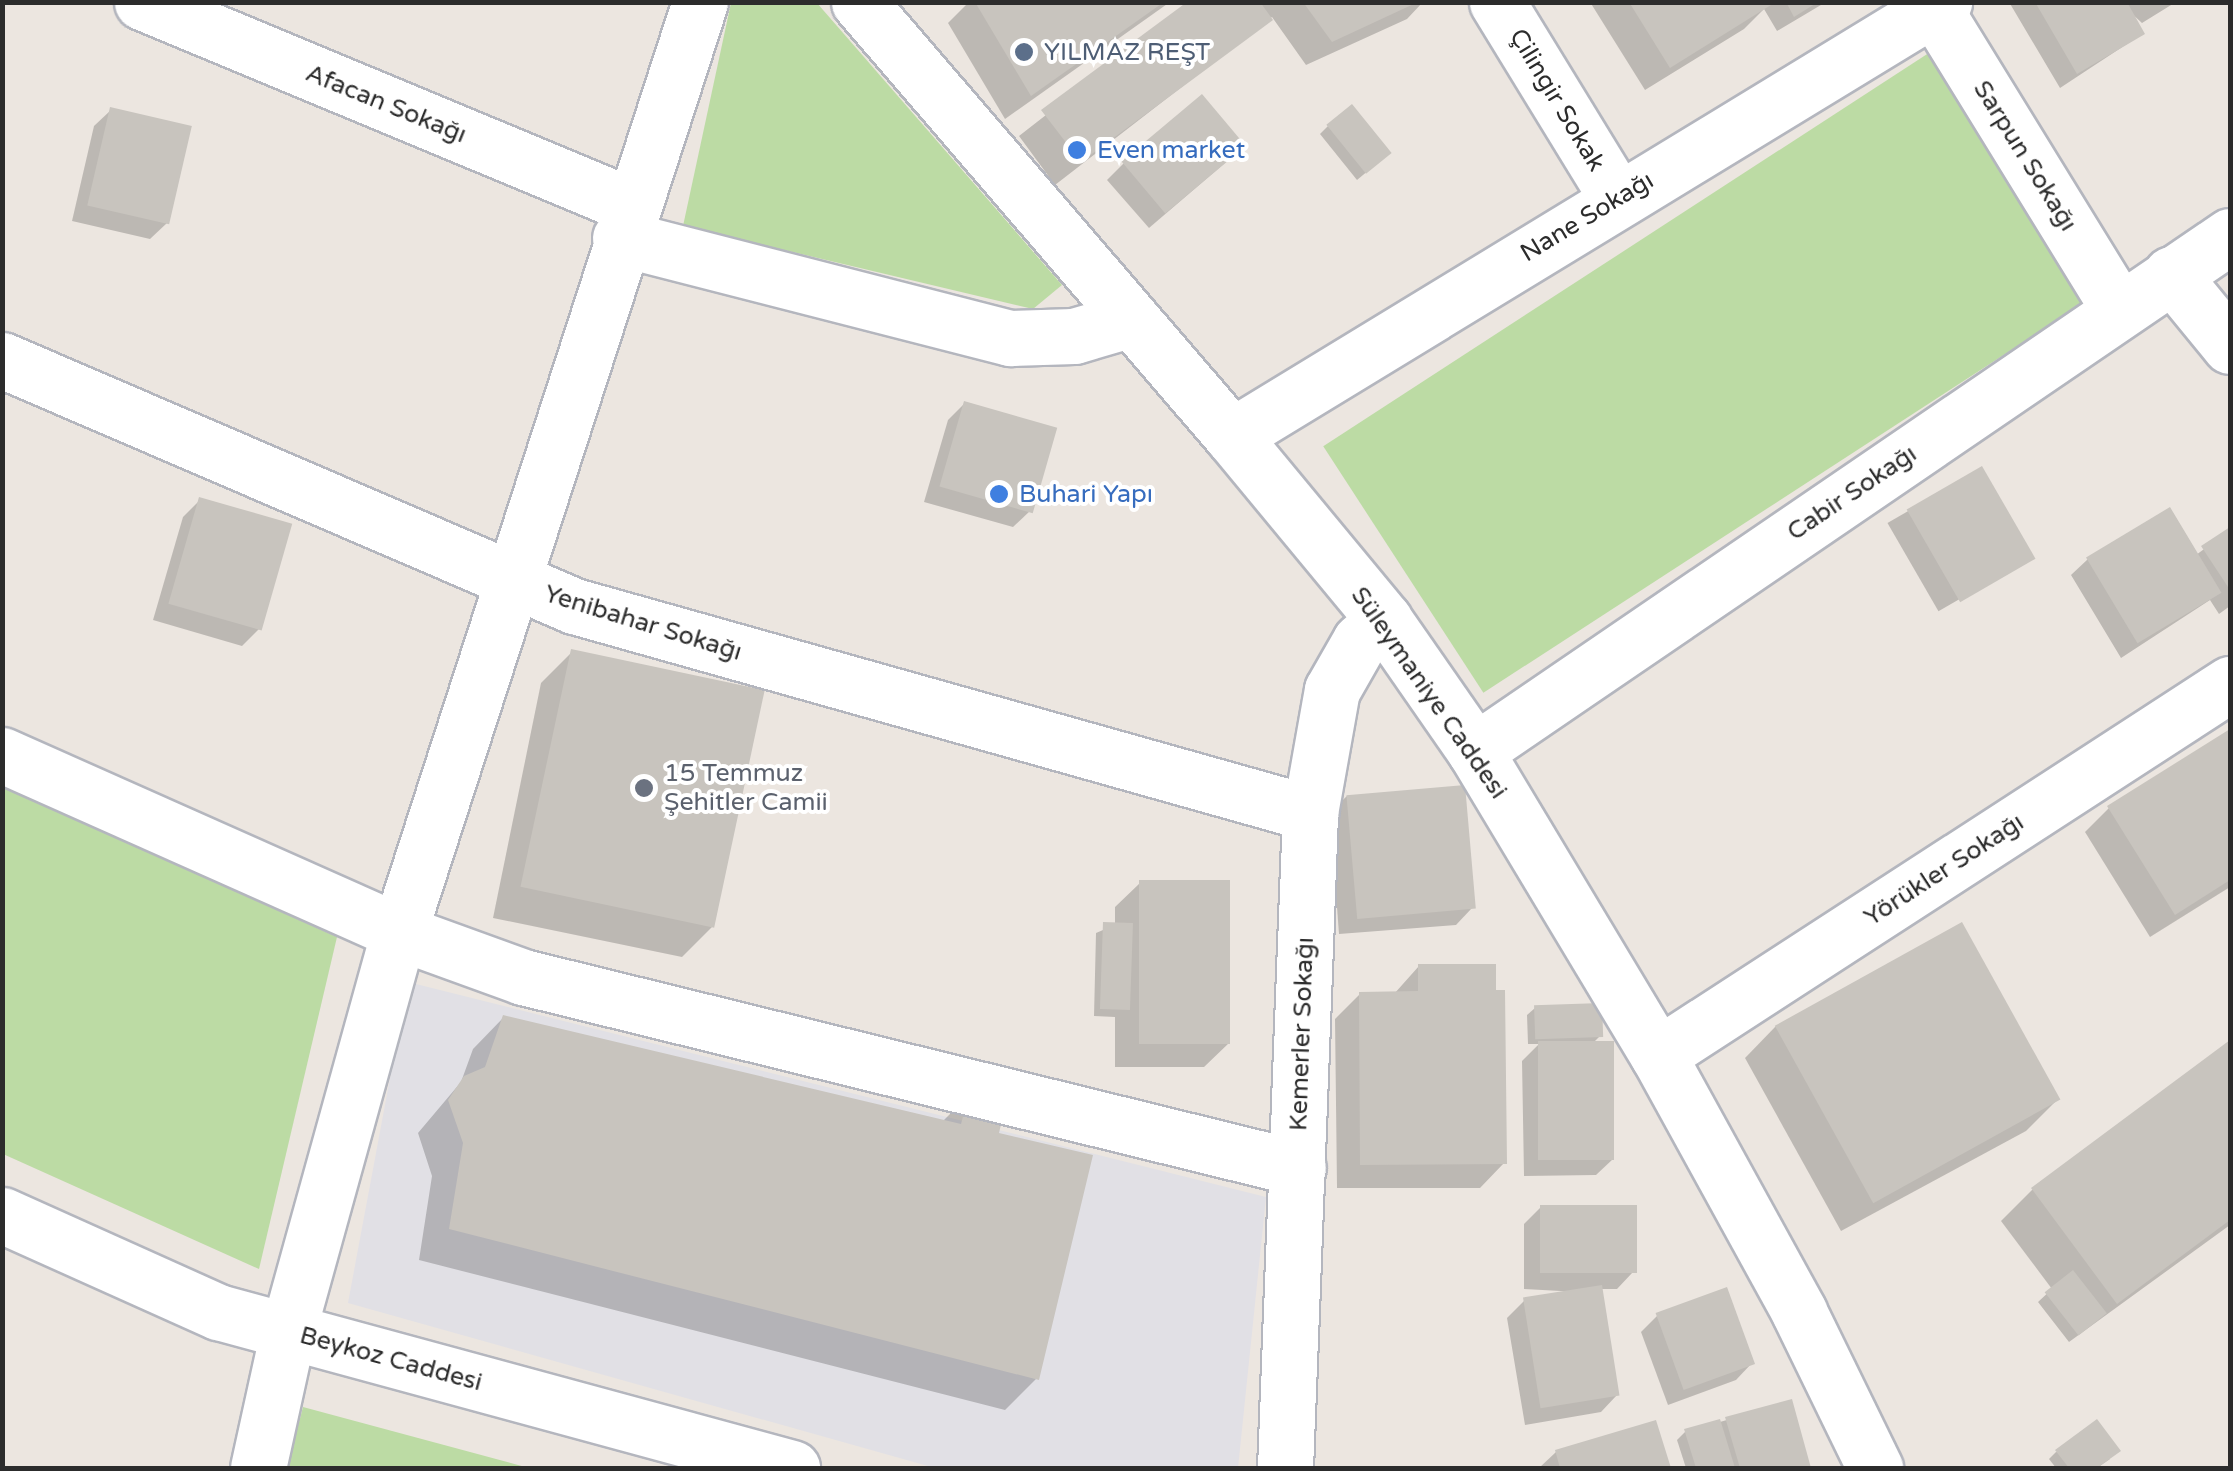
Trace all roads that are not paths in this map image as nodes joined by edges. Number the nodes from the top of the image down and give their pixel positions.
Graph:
1 (142, 2) edge
2 (700, 2) edge
3 (859, 2) edge
4 (1497, 2) edge
5 (1936, 5) edge
6 (1617, 198) junction
7 (626, 221) junction
8 (2230, 236) edge
9 (2172, 274) junction
10 (2120, 309) junction
11 (1132, 319) junction
12 (2230, 346) edge
13 (2, 360) edge
14 (1232, 436) junction
15 (510, 582) junction
16 (1384, 620) junction
17 (2230, 684) edge
18 (1475, 751) junction
19 (2, 755) edge
20 (1310, 813) junction
21 (399, 932) junction
22 (1658, 1055) junction
23 (1298, 1168) junction
24 (2, 1214) edge
25 (288, 1331) junction
26 (258, 1468) edge
27 (792, 1468) edge
28 (1285, 1468) edge
29 (1875, 1468) edge

1 - 7 street, Afacan Sokağı
2 - 7 street
3 - 11 street, Süleymaniye Caddesi
4 - 6 street, Çilingir Sokak
5 - 6 street, Nane Sokağı
5 - 10 street, Sarpun Sokağı
6 - 14 street, Nane Sokağı
7 - 11 street, Afacan Sokağı
7 - 15 street
8 - 9 street, Cabir Sokağı
9 - 10 street, Cabir Sokağı
9 - 12 street
10 - 18 street, Cabir Sokağı
11 - 14 street, Süleymaniye Caddesi
13 - 15 street, Yenibahar Sokağı
14 - 16 street, Süleymaniye Caddesi
15 - 20 street, Yenibahar Sokağı
15 - 21 street
16 - 18 street, Süleymaniye Caddesi
16 - 20 street, Kemerler Sokağı
17 - 22 street, Yörükler Sokağı
18 - 22 street, Süleymaniye Caddesi
19 - 21 street
20 - 23 street, Kemerler Sokağı
21 - 23 street
21 - 25 street
22 - 29 street, Süleymaniye Caddesi
23 - 28 street, Kemerler Sokağı
24 - 25 street, Beykoz Caddesi
25 - 26 street
25 - 27 street, Beykoz Caddesi

